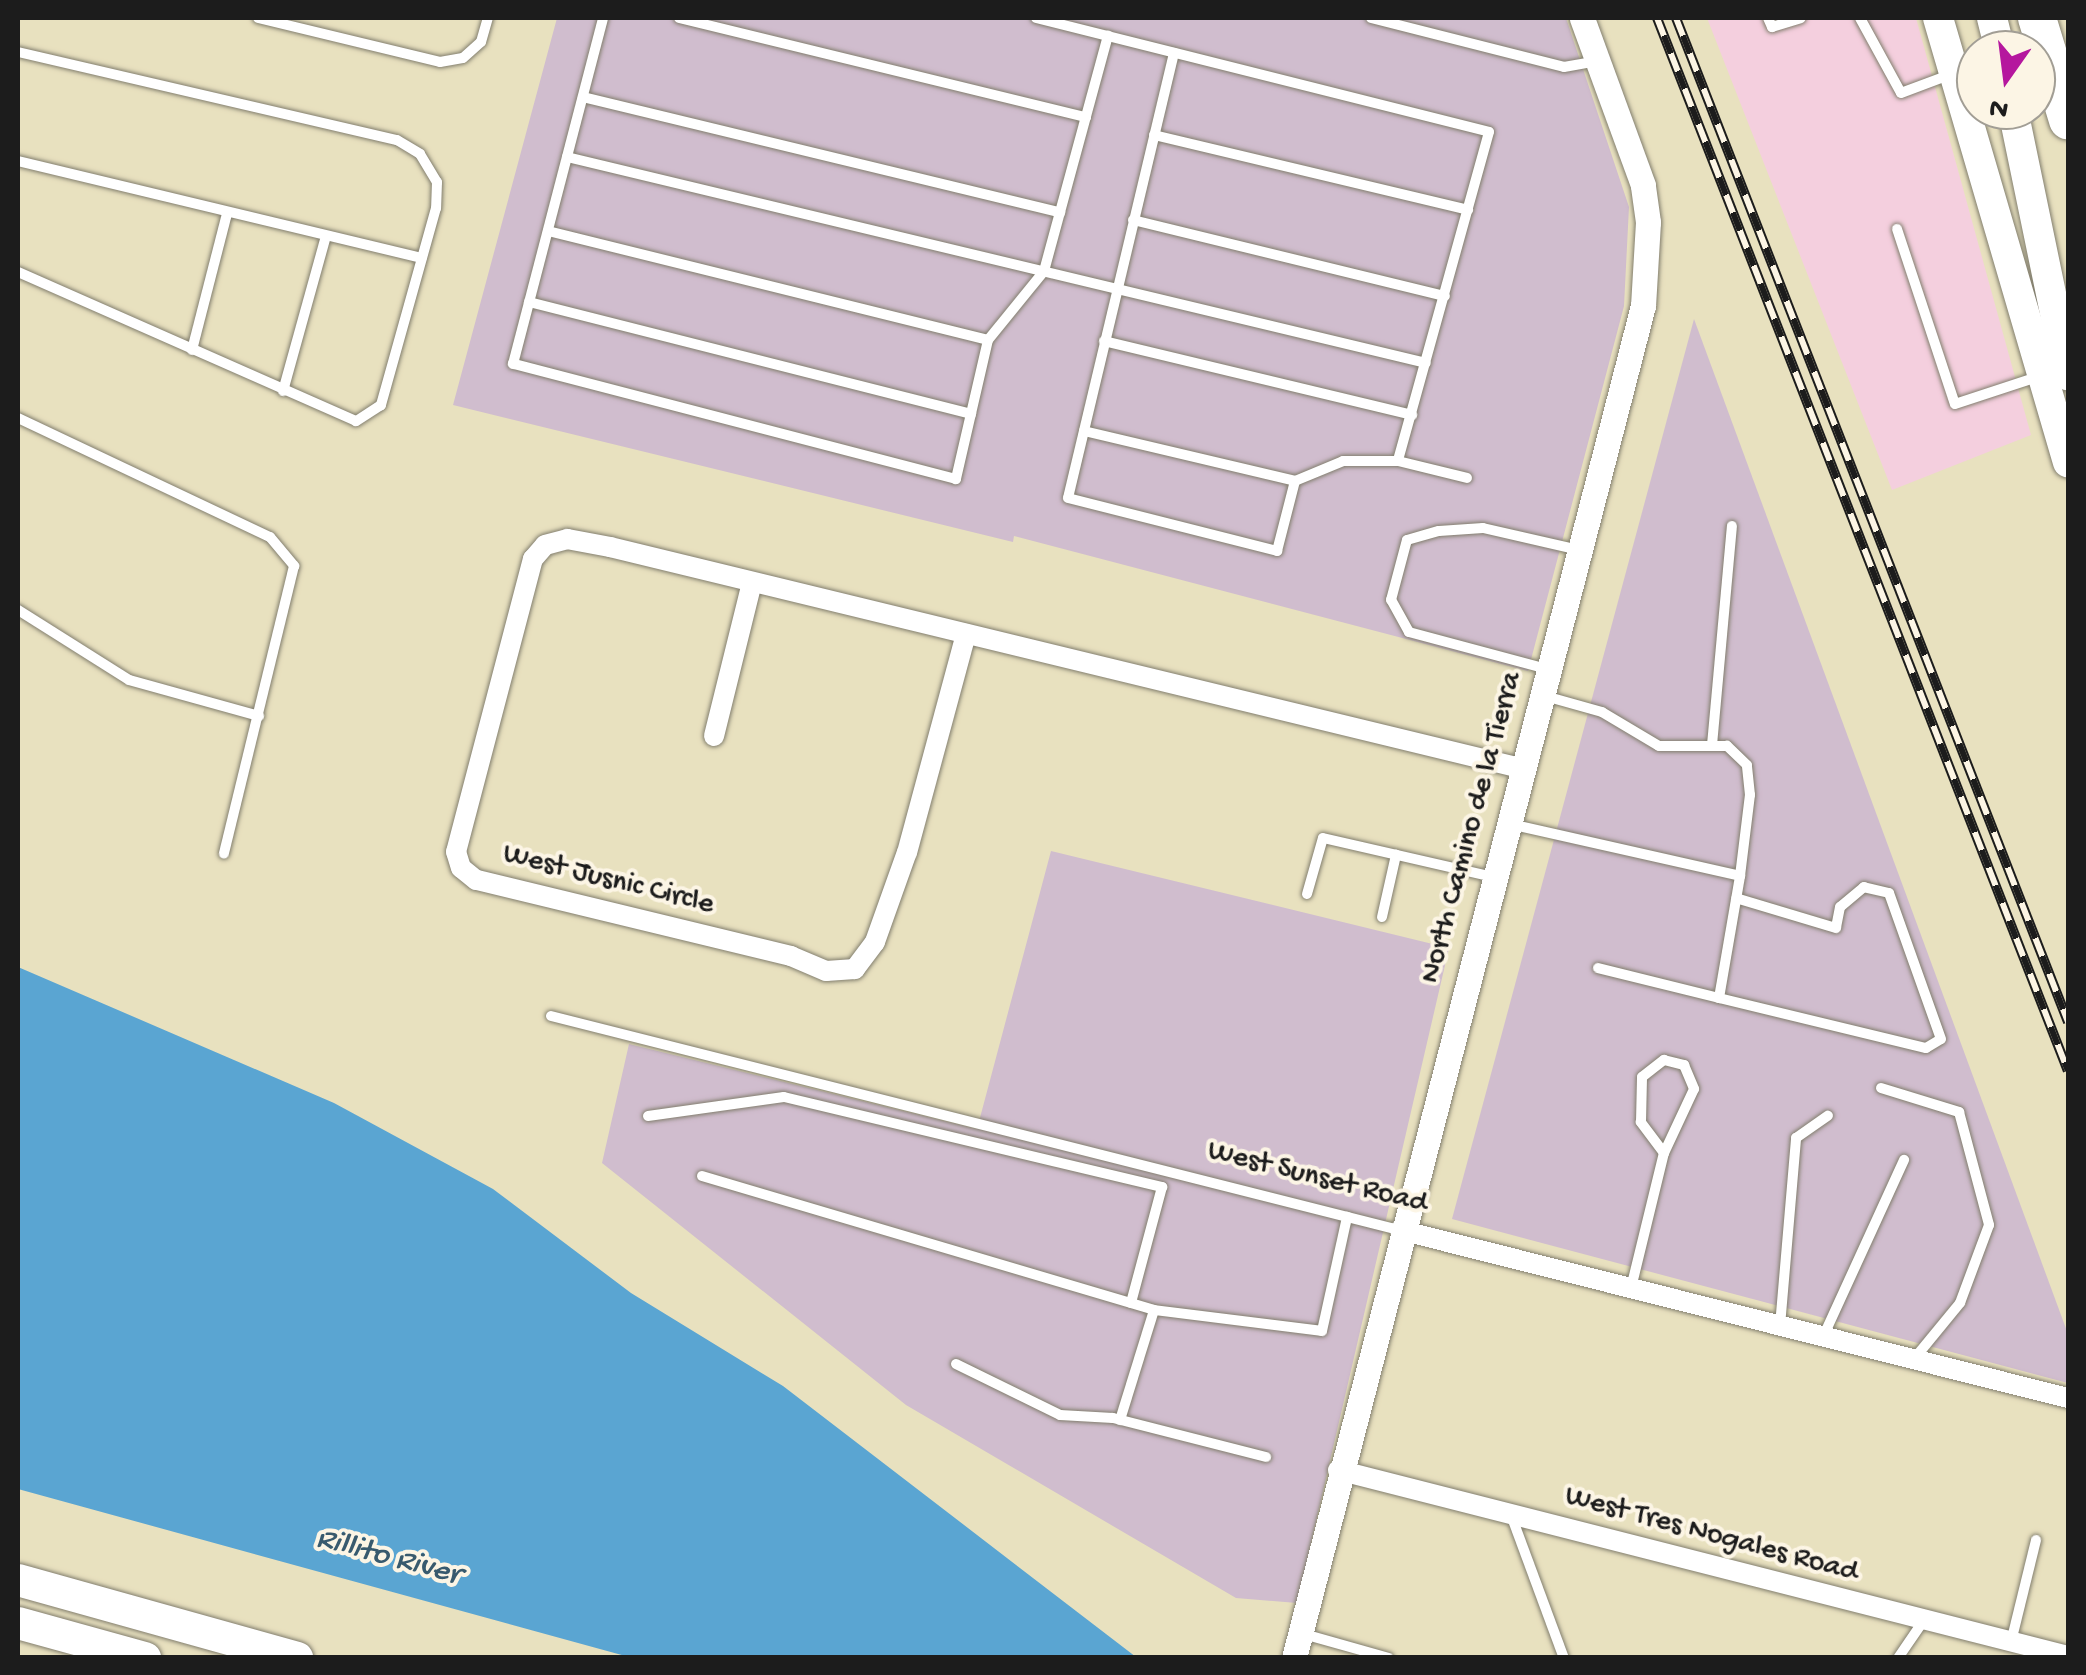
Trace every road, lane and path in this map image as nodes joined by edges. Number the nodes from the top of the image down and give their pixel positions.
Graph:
1 (258, 18) edge
2 (488, 18) edge
3 (603, 18) edge
4 (679, 18) edge
5 (1036, 18) edge
6 (1372, 18) edge
7 (1582, 18) edge
8 (1768, 18) edge
9 (1801, 18) edge
10 (1860, 18) edge
11 (1938, 18) edge
12 (2036, 18) edge
13 (1108, 36) junction
14 (18, 52) edge
15 (1174, 53) junction
16 (1599, 60) junction
17 (1954, 73) junction
18 (582, 97) junction
19 (1086, 117) junction
20 (2068, 120) edge
21 (2017, 130) edge
22 (1154, 135) junction
23 (567, 156) junction
24 (18, 162) edge
25 (1468, 210) junction
26 (1060, 212) junction
27 (227, 214) junction
28 (1133, 220) junction
29 (1898, 229) dead end
30 (548, 230) junction
31 (326, 236) junction
32 (422, 258) junction
33 (1044, 271) junction
34 (18, 272) edge
35 (1116, 290) junction
36 (1445, 296) junction
37 (529, 302) junction
38 (988, 340) junction
39 (1104, 341) junction
40 (192, 350) junction
41 (1426, 363) junction
42 (2056, 375) edge
43 (283, 391) junction
44 (971, 414) junction
45 (1412, 415) junction
46 (18, 418) edge
47 (1084, 431) junction
48 (1398, 461) junction
49 (2068, 462) edge
50 (1467, 478) dead end
51 (1294, 481) junction
52 (1732, 526) dead end
53 (1580, 550) junction
54 (752, 583) junction
55 (18, 610) edge
56 (966, 634) junction
57 (1548, 669) junction
58 (1541, 695) junction
59 (260, 716) junction
60 (714, 736) dead end
61 (1712, 745) junction
62 (1524, 769) junction
63 (1510, 824) junction
64 (224, 854) dead end
65 (1396, 855) junction
66 (1740, 876) junction
67 (1494, 877) junction
68 (1306, 894) dead end
69 (1736, 898) junction
70 (1382, 917) dead end
71 (1598, 968) dead end
72 (1719, 998) junction
73 (551, 1016) dead end
74 (1881, 1088) dead end
75 (648, 1116) dead end
76 (1828, 1116) dead end
77 (1664, 1153) junction
78 (1904, 1160) dead end
79 (702, 1176) dead end
80 (1347, 1218) junction
81 (1400, 1230) junction
82 (1630, 1289) junction
83 (1132, 1303) junction
84 (1154, 1310) junction
85 (1780, 1326) junction
86 (1822, 1337) junction
87 (1914, 1360) junction
88 (956, 1364) dead end
89 (2068, 1398) edge
90 (1120, 1420) junction
91 (1266, 1458) dead end
92 (1338, 1470) junction
93 (1511, 1514) junction
94 (2036, 1540) dead end
95 (18, 1580) edge
96 (1922, 1622) junction
97 (18, 1623) edge
98 (2011, 1643) junction
99 (1297, 1645) edge
100 (2068, 1656) edge
101 (145, 1658) edge
102 (297, 1658) edge
103 (1388, 1658) edge
104 (1564, 1658) edge
105 (1898, 1658) edge

1 - 2 lane
3 - 18 lane
4 - 19 lane
5 - 13 lane
6 - 16 lane
7 - 16 street, North Camino de la Tierra
8 - 9 lane
10 - 17 lane
11 - 17 main road
12 - 20 highway
13 - 15 lane
13 - 19 lane
14 - 32 lane
15 - 22 lane
15 - 25 lane
16 - 53 street, North Camino de la Tierra
17 - 42 main road
18 - 23 lane
18 - 26 lane
19 - 26 lane
21 - 42 main road
22 - 25 lane
22 - 28 lane
23 - 30 lane
23 - 33 lane
24 - 27 lane
25 - 36 lane
26 - 33 lane
27 - 31 lane
27 - 40 lane
28 - 35 lane
28 - 36 lane
29 - 42 lane
30 - 37 lane
30 - 38 lane
31 - 32 lane
31 - 43 lane
32 - 43 lane
33 - 35 lane
33 - 38 lane
34 - 40 lane
35 - 39 lane
35 - 41 lane
36 - 41 lane
37 - 44 lane
37 - 44 lane
38 - 44 lane
39 - 45 lane
39 - 47 lane
40 - 43 lane
41 - 45 lane
42 - 49 main road
45 - 48 lane
46 - 59 lane
47 - 51 lane
47 - 51 lane
48 - 50 lane
48 - 51 lane
52 - 61 lane
53 - 57 street, North Camino de la Tierra
53 - 57 lane
54 - 56 street, West Jusnic Circle
54 - 56 street, West Jusnic Circle
54 - 60 street
55 - 59 lane
56 - 62 street, West Jusnic Circle
57 - 58 street, North Camino de la Tierra
58 - 61 lane
58 - 62 street, North Camino de la Tierra
59 - 64 lane
61 - 66 lane
62 - 63 street, North Camino de la Tierra
63 - 66 lane
63 - 67 street, North Camino de la Tierra
65 - 67 lane
65 - 68 lane
65 - 70 lane
66 - 69 lane
67 - 81 street, North Camino de la Tierra
69 - 72 lane
69 - 72 lane
71 - 72 lane
73 - 80 lane, West Sunset Road
74 - 87 lane
75 - 83 lane
76 - 85 lane
77 - 77 lane
77 - 82 lane
78 - 86 lane
79 - 83 lane
80 - 81 lane, West Sunset Road
80 - 84 lane
81 - 82 street, West Sunset Road
81 - 92 street, North Camino de la Tierra
82 - 85 street, West Sunset Road
83 - 84 lane
84 - 90 lane
85 - 86 street, West Sunset Road
86 - 87 street, West Sunset Road
87 - 89 street, West Sunset Road
88 - 90 lane
90 - 91 lane
92 - 93 street, West Tres Nogales Road
92 - 99 street, North Camino de la Tierra
93 - 96 street, West Tres Nogales Road
93 - 104 lane
94 - 98 lane
95 - 102 main road
96 - 98 street, West Tres Nogales Road
96 - 105 lane
97 - 101 main road
98 - 100 street, West Tres Nogales Road
99 - 103 lane

